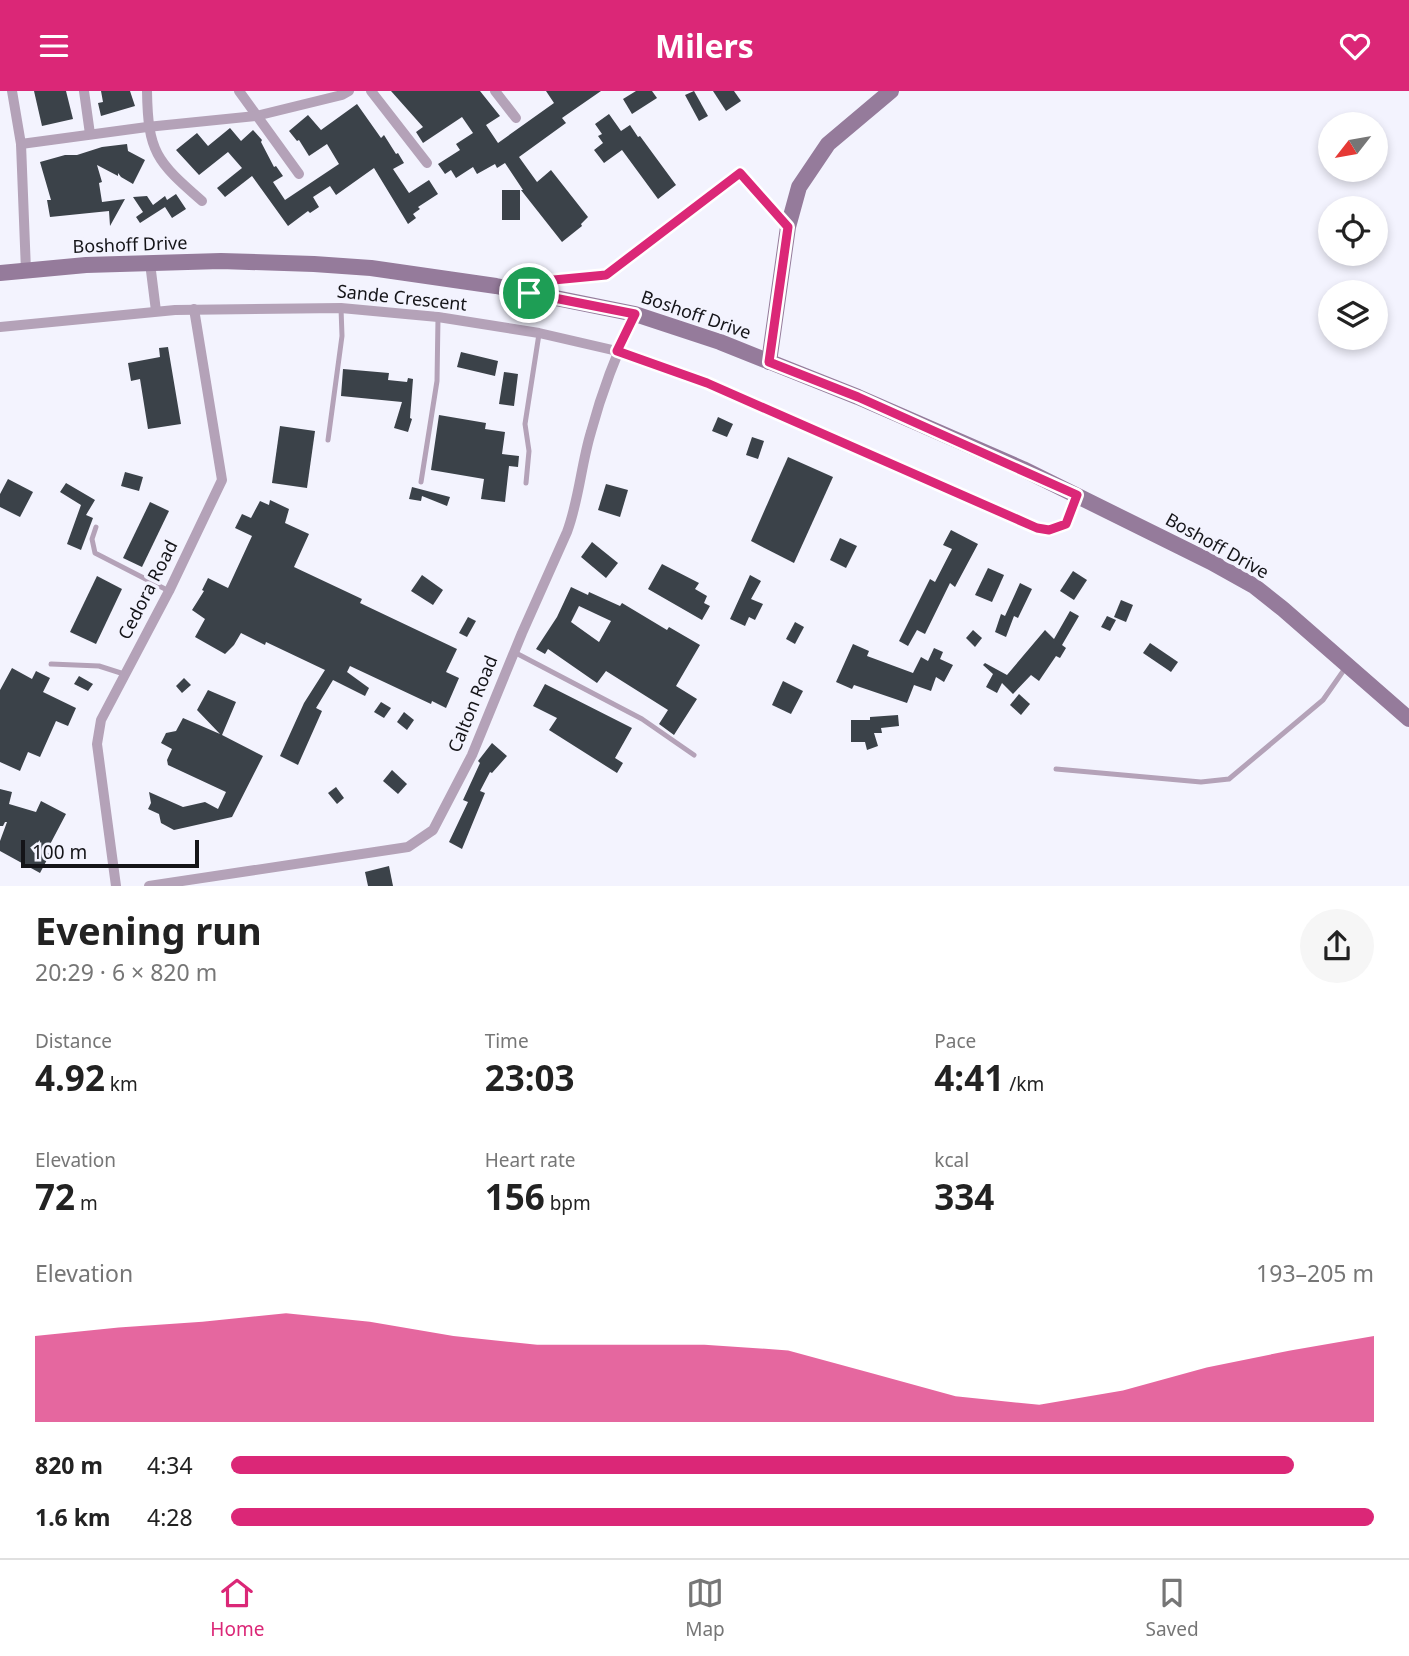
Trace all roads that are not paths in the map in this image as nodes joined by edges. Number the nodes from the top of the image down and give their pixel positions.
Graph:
1 (12, 91) edge
2 (84, 91) edge
3 (147, 91) edge
4 (239, 91) edge
5 (349, 91) edge
6 (371, 91) edge
7 (495, 91) edge
8 (891, 91) edge
9 (256, 116) junction
10 (516, 118) dead end
11 (148, 127) junction
12 (90, 134) junction
13 (21, 144) junction
14 (427, 163) dead end
15 (299, 174) dead end
16 (202, 201) dead end
17 (788, 227) junction
18 (150, 263) junction
19 (26, 271) junction
20 (0, 273) edge
21 (529, 293) junction
22 (341, 308) junction
23 (194, 309) junction
24 (156, 311) junction
25 (635, 314) junction
26 (439, 317) junction
27 (0, 327) edge
28 (539, 333) junction
29 (617, 351) junction
30 (769, 362) junction
31 (328, 440) dead end
32 (421, 482) dead end
33 (526, 483) dead end
34 (1077, 495) junction
35 (96, 527) dead end
36 (169, 591) junction
37 (514, 652) junction
38 (51, 664) dead end
39 (1348, 664) junction
40 (124, 674) junction
41 (1409, 719) edge
42 (694, 755) dead end
43 (1055, 769) dead end
44 (191, 883) edge
45 (116, 886) edge
46 (149, 886) edge

1 - 13 street
2 - 12 street
3 - 11 street
4 - 9 street
5 - 9 street
6 - 14 street
7 - 10 street
8 - 17 main road
9 - 11 street
9 - 15 street
11 - 12 street
11 - 16 street
12 - 13 street
13 - 19 street
17 - 21 lane
17 - 30 main road
18 - 19 main road, Boshoff Drive
18 - 21 main road, Boshoff Drive
18 - 24 street
19 - 20 main road, Boshoff Drive
21 - 25 main road, Boshoff Drive
22 - 23 street, Sande Crescent
22 - 26 street, Sande Crescent
22 - 31 lane
23 - 24 street, Sande Crescent
23 - 36 street, Cedora Road
24 - 27 street, Sande Crescent
25 - 29 street, Calton Road
25 - 30 main road, Boshoff Drive
26 - 28 street, Sande Crescent
26 - 32 lane
28 - 29 street, Sande Crescent
28 - 33 lane
29 - 34 street, Sande Crescent
29 - 37 street, Calton Road
30 - 34 main road, Boshoff Drive
34 - 39 main road, Boshoff Drive
35 - 36 lane
36 - 40 street, Cedora Road
37 - 42 lane
37 - 44 street, Calton Road
38 - 40 lane
39 - 41 main road, Boshoff Drive
39 - 43 lane
40 - 45 street, Cedora Road
44 - 46 street, Calton Road

